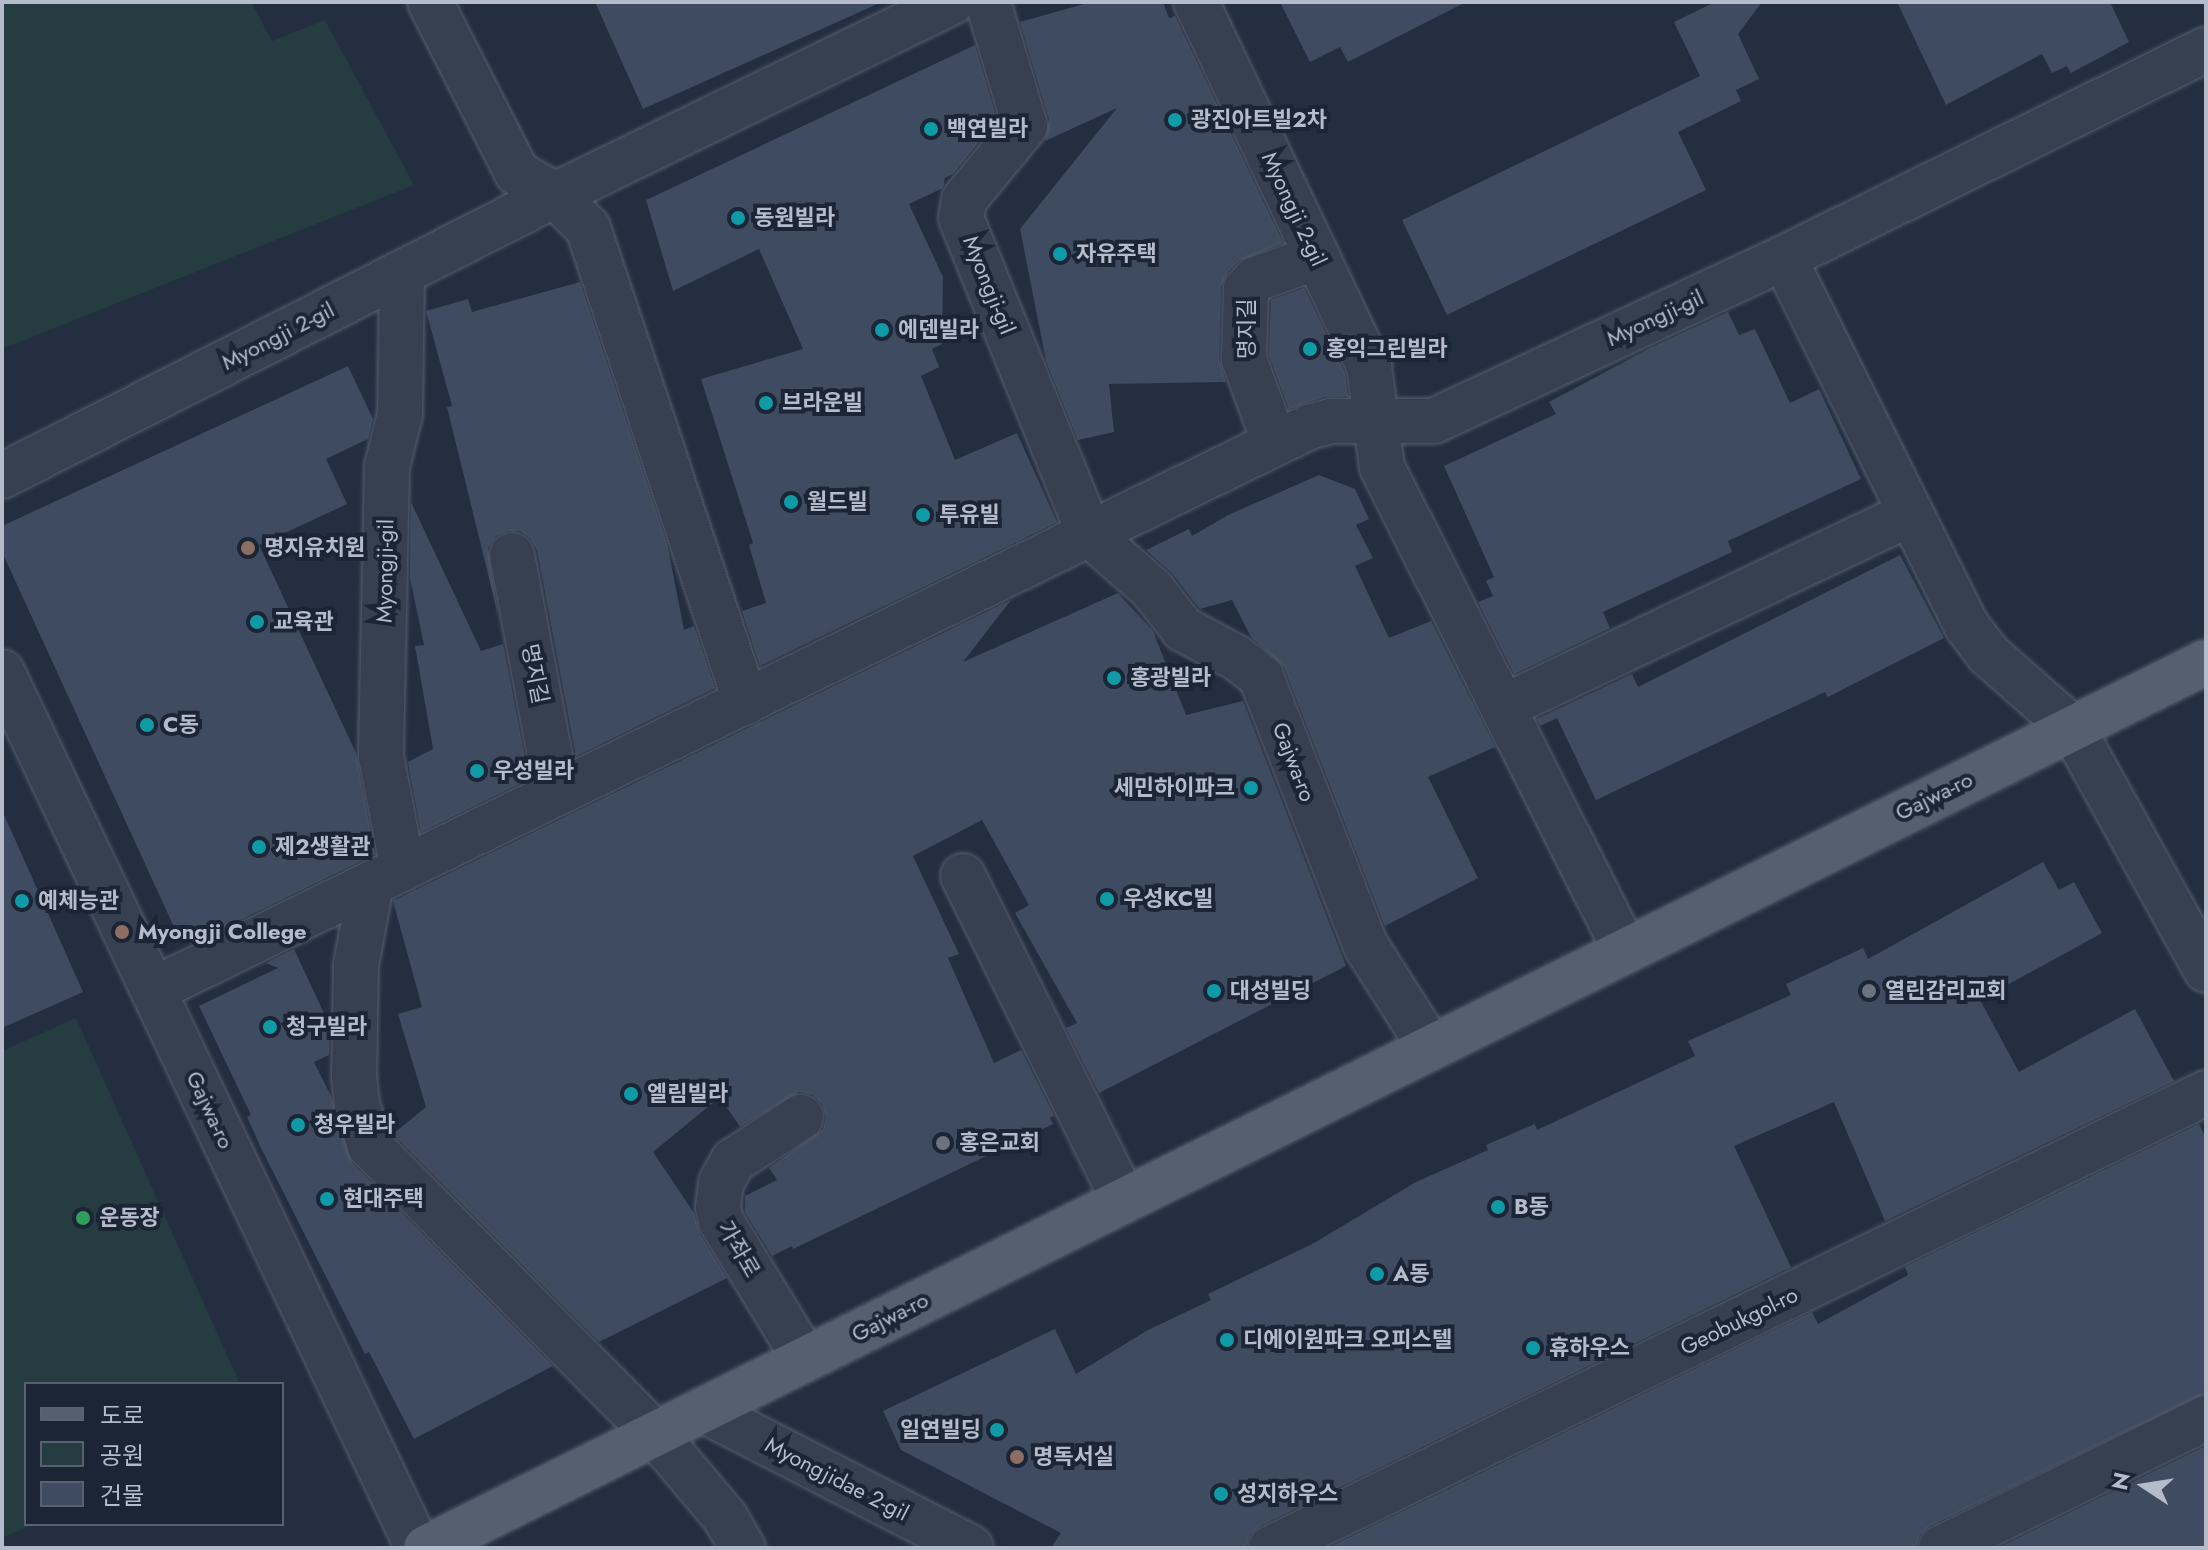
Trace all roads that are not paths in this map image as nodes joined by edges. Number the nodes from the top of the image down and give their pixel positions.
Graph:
1 (430, 2) edge
2 (952, 2) edge
3 (988, 2) edge
4 (1196, 2) edge
5 (2206, 49) edge
6 (555, 195) junction
7 (1317, 257) junction
8 (1784, 258) junction
9 (402, 273) junction
10 (1379, 419) junction
11 (1275, 443) junction
12 (2, 476) edge
13 (1910, 514) junction
14 (1089, 534) junction
15 (512, 555) dead end
16 (2206, 662) edge
17 (2, 672) edge
18 (746, 702) junction
19 (1503, 707) junction
20 (2072, 728) junction
21 (557, 793) junction
22 (387, 876) junction
23 (963, 876) dead end
24 (1625, 950) junction
25 (2206, 970) edge
26 (153, 990) junction
27 (1430, 1047) junction
28 (2206, 1093) edge
29 (801, 1117) dead end
30 (1124, 1200) junction
31 (805, 1359) junction
32 (703, 1410) junction
33 (2206, 1418) edge
34 (655, 1434) junction
35 (418, 1548) edge
36 (426, 1548) edge
37 (743, 1548) edge
38 (971, 1548) edge
39 (1271, 1548) edge
40 (1941, 1548) edge

1 - 6 street
2 - 6 street, Myongji 2-gil
3 - 14 street, Myongji-gil
4 - 7 street, Myongji 2-gil
5 - 8 street, Myongji-gil
6 - 9 street, Myongji 2-gil
6 - 18 street
7 - 10 street, Myongji 2-gil
7 - 11 street, 명지길
8 - 10 street, Myongji-gil
8 - 13 street
9 - 12 street, Myongji 2-gil
9 - 22 street, Myongji-gil
10 - 11 street, Myongji-gil
10 - 19 street
11 - 14 street, Myongji-gil
13 - 19 street
13 - 20 street
14 - 18 street, Myongji-gil
14 - 27 street, Gajwa-ro
15 - 21 street, 명지길
16 - 20 main road, Gajwa-ro
17 - 26 street, Gajwa-ro
18 - 21 street, Myongji-gil
19 - 24 street
20 - 24 main road, Gajwa-ro
20 - 25 street
21 - 22 street, Myongji-gil
22 - 26 street, Myongji-gil
22 - 34 street
23 - 30 street
24 - 27 main road, Gajwa-ro
26 - 35 street, Gajwa-ro
27 - 30 main road, Gajwa-ro
28 - 39 street, Geobukgol-ro
29 - 31 street, 가좌로
30 - 31 main road, Gajwa-ro
31 - 32 main road, Gajwa-ro
32 - 34 main road, Gajwa-ro
32 - 38 street, Myongjidae 2-gil
33 - 40 street
34 - 36 main road, Gajwa-ro
34 - 37 street

